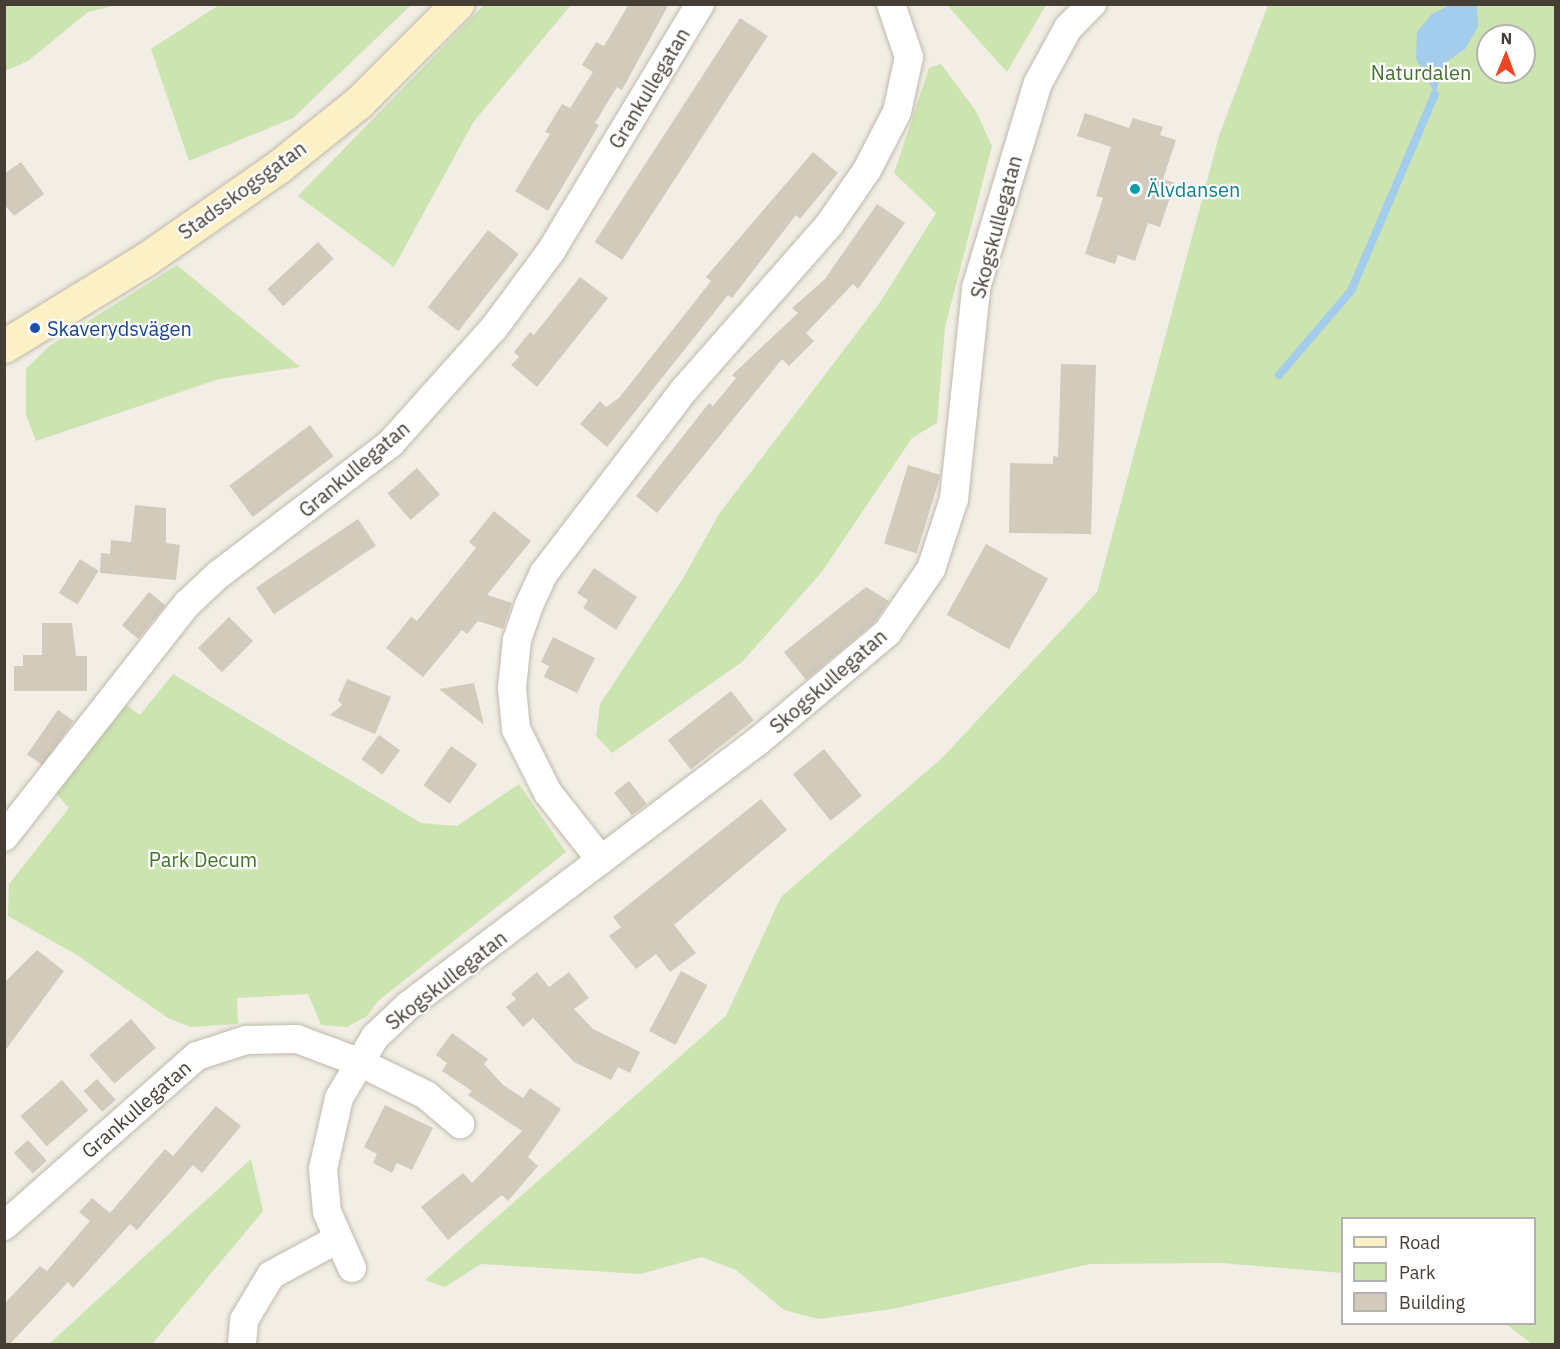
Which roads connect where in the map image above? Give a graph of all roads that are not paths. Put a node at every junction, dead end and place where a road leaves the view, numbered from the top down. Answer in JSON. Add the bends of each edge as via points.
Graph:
{"nodes":[{"id":1,"x":457,"y":4,"type":"edge"},
{"id":2,"x":700,"y":4,"type":"edge"},
{"id":3,"x":891,"y":4,"type":"edge"},
{"id":4,"x":1092,"y":4,"type":"edge"},
{"id":5,"x":4,"y":346,"type":"edge"},
{"id":6,"x":4,"y":837,"type":"edge"},
{"id":7,"x":601,"y":860,"type":"junction"},
{"id":8,"x":358,"y":1062,"type":"junction"},
{"id":9,"x":460,"y":1124,"type":"dead end"},
{"id":10,"x":4,"y":1226,"type":"edge"},
{"id":11,"x":336,"y":1240,"type":"junction"},
{"id":12,"x":352,"y":1268,"type":"dead end"},
{"id":13,"x":242,"y":1344,"type":"edge"}],
"edges":[{"from":1,"to":5,"type":"street","name":"Stadsskogsgatan","via":[[359,102],[278,167],[146,259]]},
{"from":2,"to":6,"type":"street","name":"Grankullegatan","via":[[551,251],[494,328],[392,443],[218,574],[187,604]]},
{"from":3,"to":7,"type":"street","via":[[909,57],[897,112],[867,170],[829,225],[651,432],[544,573],[517,640],[512,688],[516,729],[548,793]]},
{"from":4,"to":7,"type":"street","name":"Skogskullegatan","via":[[1068,28],[1038,83],[976,288],[954,499],[931,570],[887,633],[757,742]]},
{"from":7,"to":8,"type":"street","name":"Skogskullegatan","via":[[409,1005],[375,1037]]},
{"from":8,"to":9,"type":"street","via":[[426,1095]]},
{"from":8,"to":10,"type":"street","name":"Grankullegatan","via":[[297,1039],[274,1037],[246,1040],[197,1056]]},
{"from":8,"to":11,"type":"street","name":"Skogskullegatan","via":[[328,1130],[323,1169],[327,1212]]},
{"from":11,"to":12,"type":"street","name":"Skogskullegatan"},
{"from":11,"to":13,"type":"street","via":[[271,1275],[244,1320]]}]}
